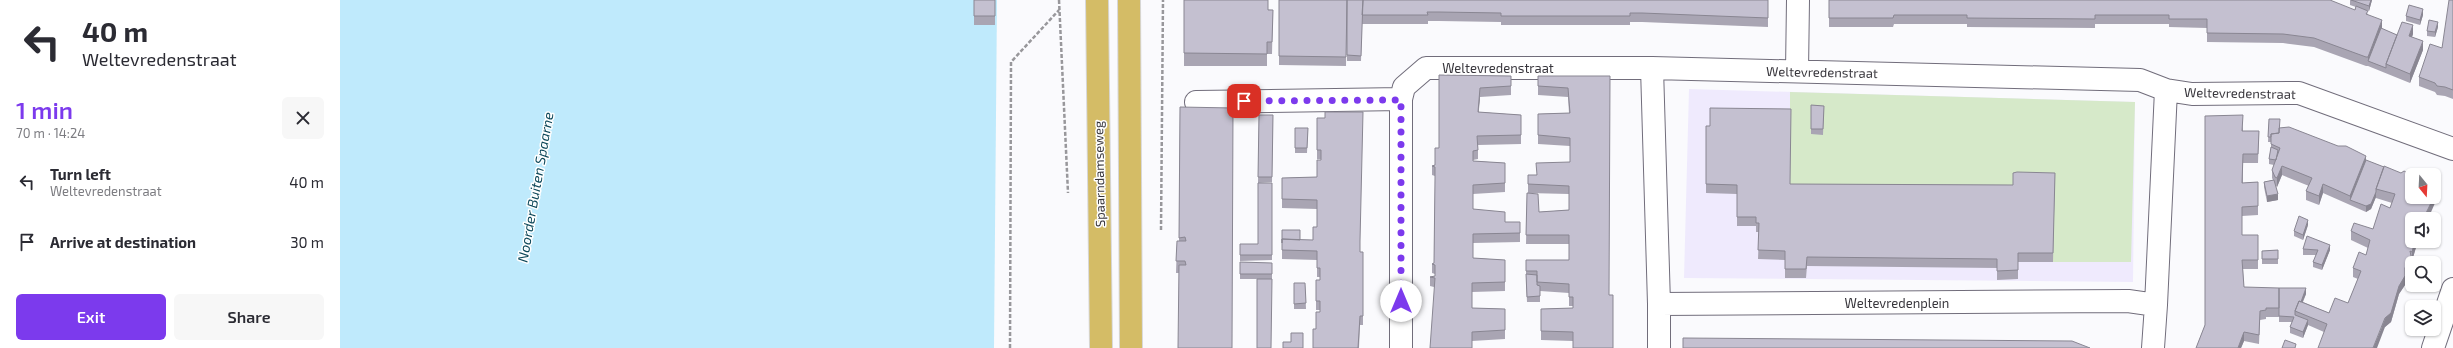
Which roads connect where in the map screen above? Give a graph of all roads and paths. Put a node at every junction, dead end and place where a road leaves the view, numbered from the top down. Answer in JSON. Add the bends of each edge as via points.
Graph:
{"nodes":[{"id":1,"x":1059,"y":0,"type":"edge"},
{"id":2,"x":1097,"y":0,"type":"edge"},
{"id":3,"x":1129,"y":0,"type":"edge"},
{"id":4,"x":1163,"y":0,"type":"edge"},
{"id":5,"x":1798,"y":0,"type":"edge"},
{"id":6,"x":1652,"y":68,"type":"junction"},
{"id":7,"x":1797,"y":71,"type":"junction"},
{"id":8,"x":2166,"y":90,"type":"junction"},
{"id":9,"x":1401,"y":100,"type":"junction"},
{"id":10,"x":1196,"y":102,"type":"dead end"},
{"id":11,"x":2453,"y":149,"type":"edge"},
{"id":12,"x":1161,"y":237,"type":"dead end"},
{"id":13,"x":2453,"y":289,"type":"edge"},
{"id":14,"x":1659,"y":304,"type":"junction"},
{"id":15,"x":2156,"y":305,"type":"junction"},
{"id":16,"x":1010,"y":348,"type":"edge"},
{"id":17,"x":1101,"y":348,"type":"edge"},
{"id":18,"x":1131,"y":348,"type":"edge"},
{"id":19,"x":1402,"y":348,"type":"edge"},
{"id":20,"x":1659,"y":348,"type":"edge"},
{"id":21,"x":2153,"y":348,"type":"edge"},
{"id":22,"x":2433,"y":348,"type":"edge"}],
"edges":[{"from":1,"to":16,"type":"path","via":[[1059,10],[1011,62]]},
{"from":2,"to":17,"type":"main road","name":"Spaarndamseweg"},
{"from":3,"to":18,"type":"main road"},
{"from":4,"to":12,"type":"path"},
{"from":5,"to":7,"type":"street"},
{"from":6,"to":7,"type":"street","name":"Weltevredenstraat"},
{"from":6,"to":9,"type":"street","name":"Weltevredenstraat","via":[[1426,68],[1404,87]]},
{"from":6,"to":14,"type":"street"},
{"from":7,"to":8,"type":"street","name":"Weltevredenstraat","via":[[2140,80]]},
{"from":8,"to":11,"type":"street","name":"Weltevredenstraat","via":[[2192,94],[2299,93]]},
{"from":8,"to":15,"type":"street"},
{"from":9,"to":10,"type":"street"},
{"from":9,"to":19,"type":"street"},
{"from":13,"to":22,"type":"street"},
{"from":14,"to":15,"type":"street","name":"Weltevredenplein","via":[[2128,301]]},
{"from":14,"to":20,"type":"street"},
{"from":15,"to":21,"type":"street"}]}
